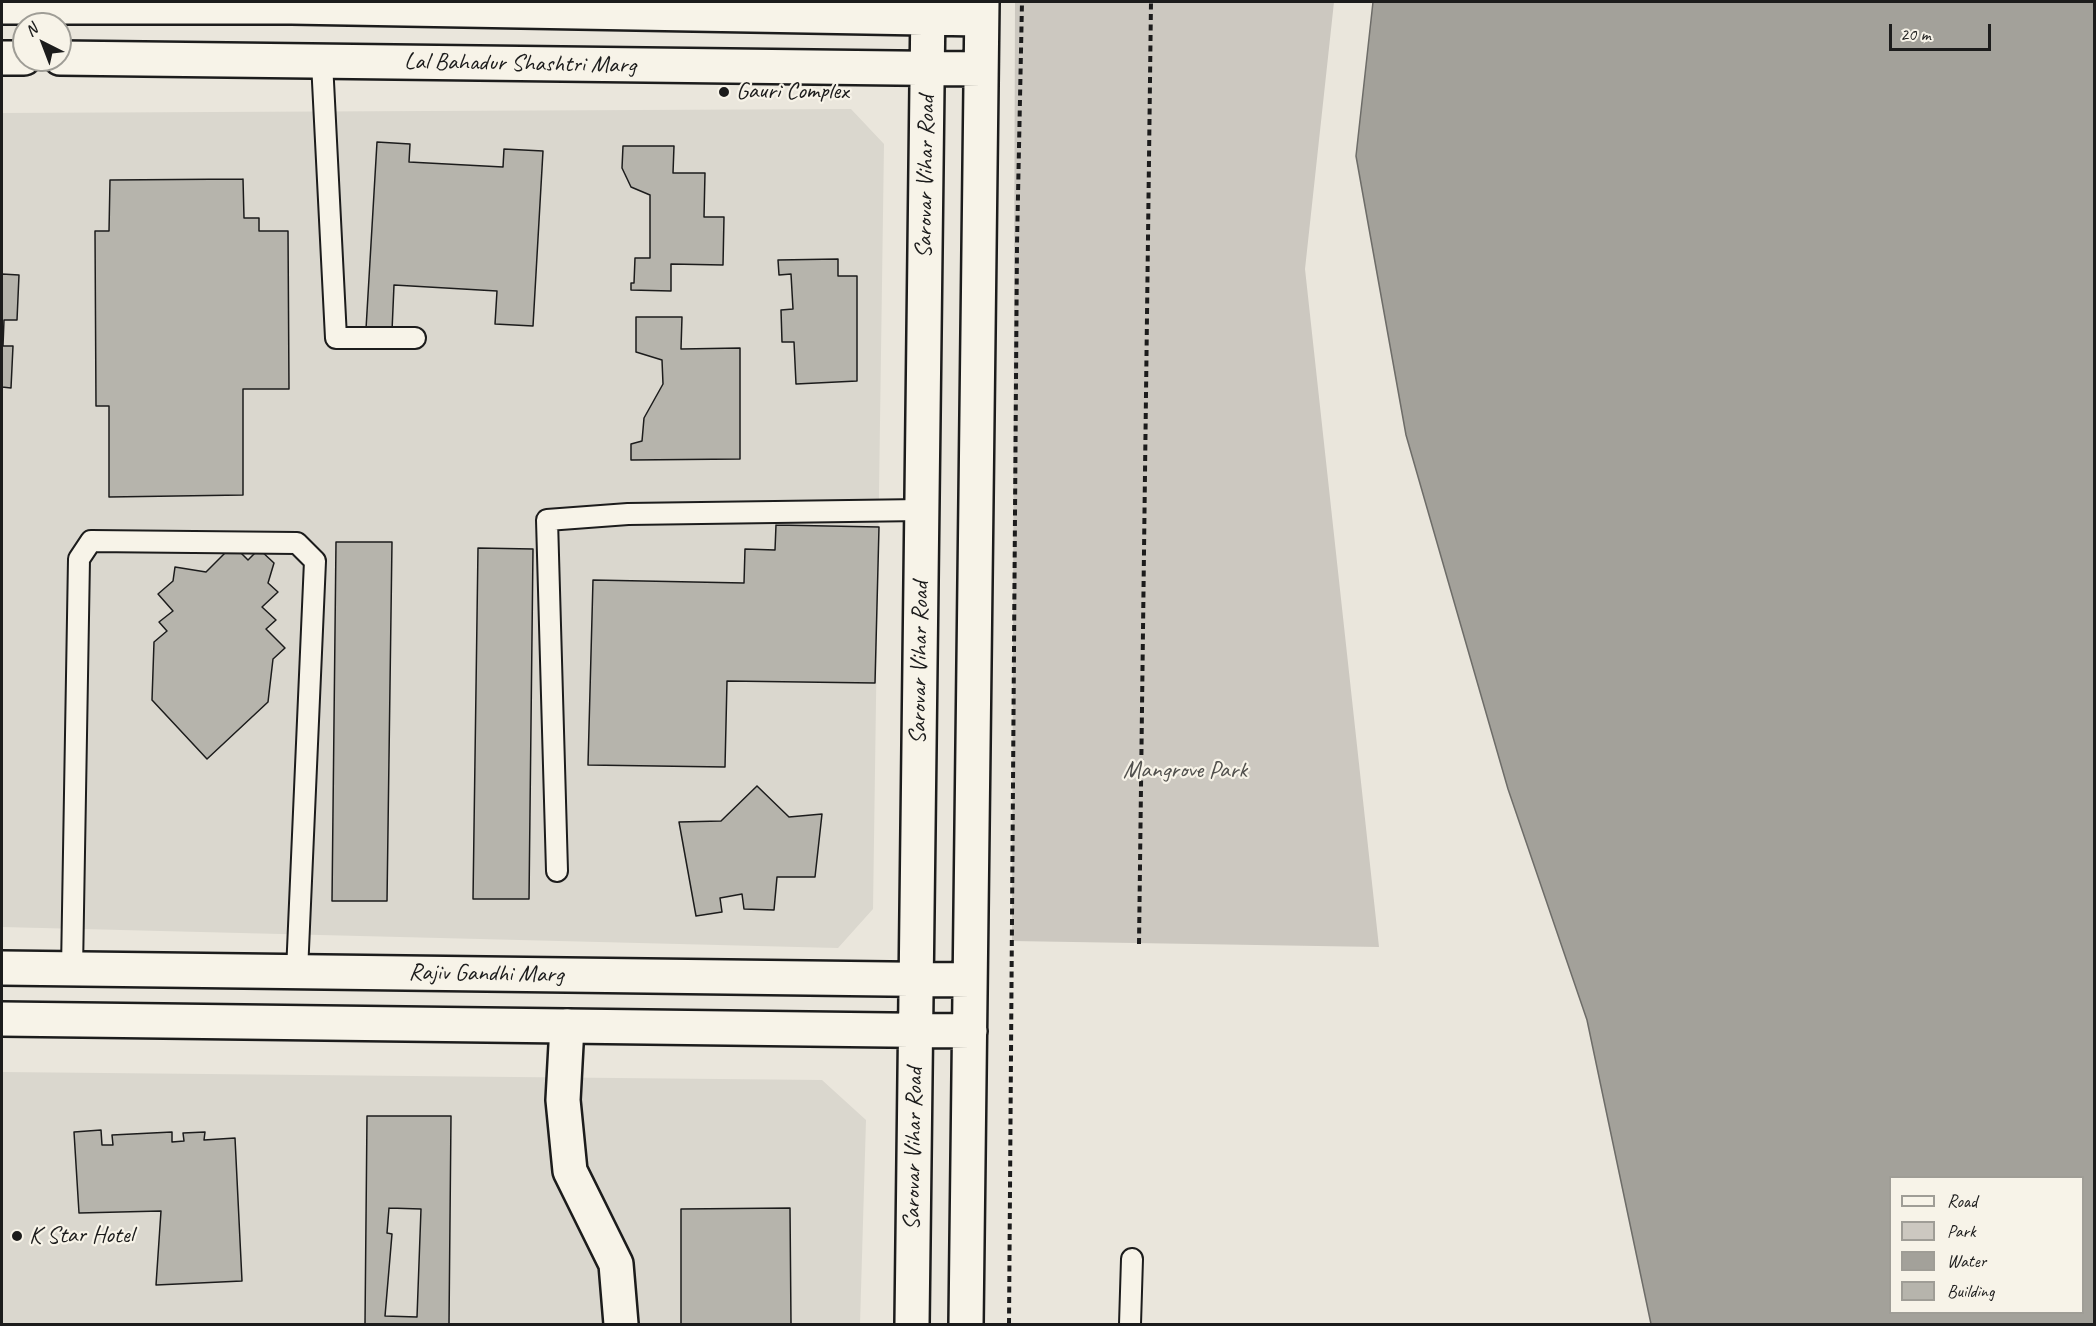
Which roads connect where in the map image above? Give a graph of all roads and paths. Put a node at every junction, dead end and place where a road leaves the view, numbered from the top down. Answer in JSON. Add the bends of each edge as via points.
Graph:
{"nodes":[{"id":1,"x":1022,"y":2,"type":"edge"},
{"id":2,"x":1151,"y":2,"type":"edge"},
{"id":3,"x":66,"y":4,"type":"edge"},
{"id":4,"x":291,"y":4,"type":"edge"},
{"id":5,"x":2,"y":7,"type":"edge"},
{"id":6,"x":928,"y":10,"type":"edge"},
{"id":7,"x":981,"y":10,"type":"edge"},
{"id":8,"x":72,"y":58,"type":"edge"},
{"id":9,"x":322,"y":62,"type":"junction"},
{"id":10,"x":927,"y":69,"type":"junction"},
{"id":11,"x":981,"y":69,"type":"junction"},
{"id":12,"x":415,"y":338,"type":"dead end"},
{"id":13,"x":922,"y":510,"type":"junction"},
{"id":14,"x":557,"y":871,"type":"dead end"},
{"id":15,"x":1139,"y":944,"type":"dead end"},
{"id":16,"x":2,"y":968,"type":"edge"},
{"id":17,"x":72,"y":969,"type":"junction"},
{"id":18,"x":297,"y":972,"type":"junction"},
{"id":19,"x":916,"y":980,"type":"junction"},
{"id":20,"x":970,"y":980,"type":"junction"},
{"id":21,"x":2,"y":1019,"type":"edge"},
{"id":22,"x":567,"y":1026,"type":"junction"},
{"id":23,"x":915,"y":1031,"type":"junction"},
{"id":24,"x":970,"y":1031,"type":"junction"},
{"id":25,"x":1132,"y":1259,"type":"dead end"},
{"id":26,"x":621,"y":1324,"type":"edge"},
{"id":27,"x":912,"y":1324,"type":"edge"},
{"id":28,"x":966,"y":1324,"type":"edge"},
{"id":29,"x":1009,"y":1324,"type":"edge"},
{"id":30,"x":1130,"y":1324,"type":"edge"}],
"edges":[{"from":1,"to":29,"type":"path"},
{"from":2,"to":15,"type":"path"},
{"from":3,"to":4,"type":"street"},
{"from":3,"to":5,"type":"street"},
{"from":4,"to":6,"type":"street"},
{"from":6,"to":7,"type":"street"},
{"from":6,"to":10,"type":"street","name":"Sarovar Vihar Road"},
{"from":7,"to":11,"type":"street"},
{"from":8,"to":9,"type":"street","name":"Lal Bahadur Shashtri Marg"},
{"from":9,"to":10,"type":"street","name":"Lal Bahadur Shashtri Marg"},
{"from":9,"to":12,"type":"lane","via":[[336,339]]},
{"from":10,"to":11,"type":"street","name":"Lal Bahadur Shashtri Marg"},
{"from":10,"to":13,"type":"street","name":"Sarovar Vihar Road"},
{"from":11,"to":20,"type":"street"},
{"from":13,"to":14,"type":"lane","via":[[628,514],[547,520]]},
{"from":13,"to":19,"type":"street","name":"Sarovar Vihar Road"},
{"from":16,"to":17,"type":"street","name":"Rajiv Gandhi Marg"},
{"from":17,"to":18,"type":"street","name":"Rajiv Gandhi Marg"},
{"from":17,"to":18,"type":"lane","via":[[79,559],[90,541],[297,543],[315,561]]},
{"from":18,"to":19,"type":"street","name":"Rajiv Gandhi Marg"},
{"from":19,"to":20,"type":"street","name":"Rajiv Gandhi Marg"},
{"from":19,"to":23,"type":"street","name":"Sarovar Vihar Road"},
{"from":20,"to":24,"type":"street"},
{"from":21,"to":22,"type":"street"},
{"from":22,"to":23,"type":"street"},
{"from":22,"to":26,"type":"street","via":[[563,1100],[570,1171],[616,1264]]},
{"from":23,"to":24,"type":"street"},
{"from":23,"to":27,"type":"street","name":"Sarovar Vihar Road"},
{"from":24,"to":28,"type":"street"},
{"from":25,"to":30,"type":"lane"}]}
